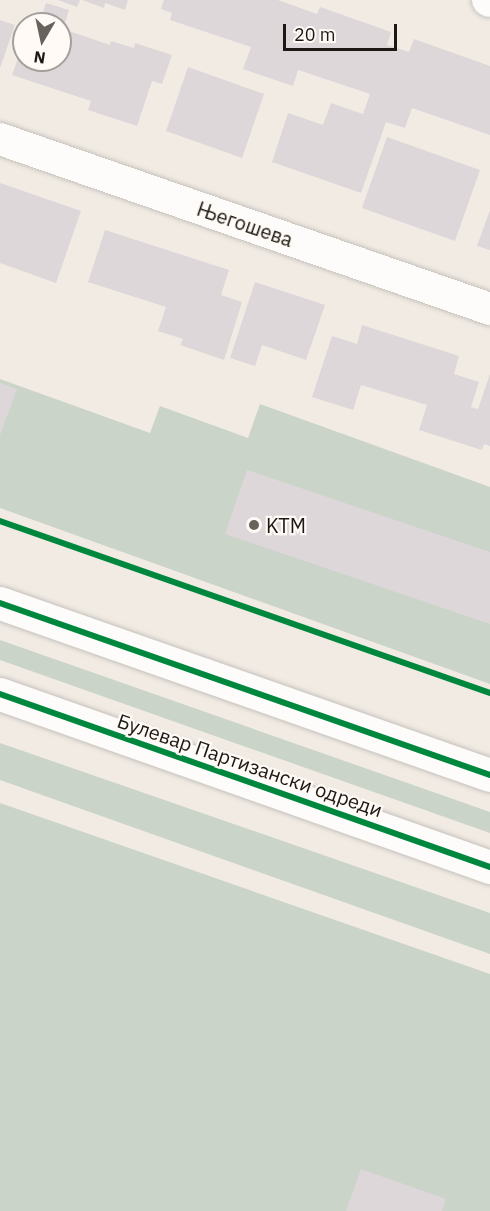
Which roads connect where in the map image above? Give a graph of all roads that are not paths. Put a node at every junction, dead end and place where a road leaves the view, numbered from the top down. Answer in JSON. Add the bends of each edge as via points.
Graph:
{"nodes":[{"id":1,"x":0,"y":139,"type":"edge"},
{"id":2,"x":490,"y":309,"type":"edge"},
{"id":3,"x":0,"y":603,"type":"edge"},
{"id":4,"x":0,"y":694,"type":"edge"},
{"id":5,"x":490,"y":775,"type":"edge"},
{"id":6,"x":490,"y":867,"type":"edge"}],
"edges":[{"from":1,"to":2,"type":"street","name":"Његошева"},
{"from":3,"to":5,"type":"street"},
{"from":4,"to":6,"type":"street","name":"Булевар Партизански одреди"}]}
